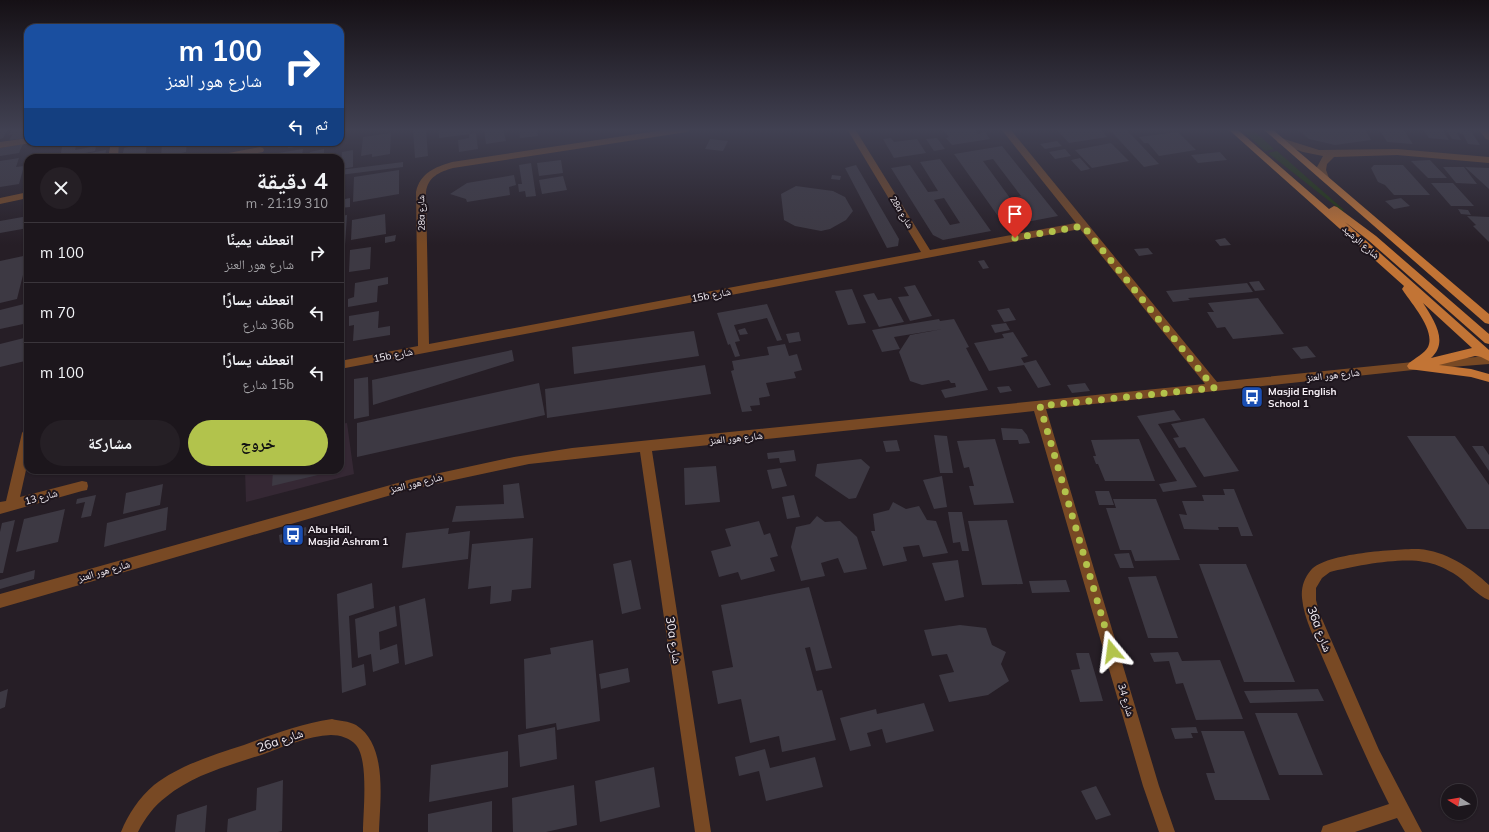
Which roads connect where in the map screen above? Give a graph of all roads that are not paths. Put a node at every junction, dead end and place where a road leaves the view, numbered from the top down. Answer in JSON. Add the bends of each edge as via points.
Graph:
{"nodes":[{"id":1,"x":444,"y":168,"type":"edge"},
{"id":2,"x":875,"y":168,"type":"edge"},
{"id":3,"x":1036,"y":168,"type":"edge"},
{"id":4,"x":1276,"y":168,"type":"edge"},
{"id":5,"x":1312,"y":168,"type":"edge"},
{"id":6,"x":1321,"y":168,"type":"edge"},
{"id":7,"x":1324,"y":178,"type":"junction"},
{"id":8,"x":1296,"y":186,"type":"junction"},
{"id":9,"x":24,"y":196,"type":"edge"},
{"id":10,"x":0,"y":200,"type":"edge"},
{"id":11,"x":1083,"y":226,"type":"junction"},
{"id":12,"x":928,"y":255,"type":"junction"},
{"id":13,"x":1396,"y":273,"type":"junction"},
{"id":14,"x":1489,"y":320,"type":"edge"},
{"id":15,"x":1489,"y":340,"type":"edge"},
{"id":16,"x":424,"y":349,"type":"junction"},
{"id":17,"x":1488,"y":356,"type":"edge"},
{"id":18,"x":344,"y":364,"type":"edge"},
{"id":19,"x":1413,"y":366,"type":"junction"},
{"id":20,"x":1489,"y":378,"type":"edge"},
{"id":21,"x":1214,"y":388,"type":"junction"},
{"id":22,"x":1040,"y":406,"type":"junction"},
{"id":23,"x":24,"y":446,"type":"edge"},
{"id":24,"x":645,"y":447,"type":"junction"},
{"id":25,"x":82,"y":486,"type":"dead end"},
{"id":26,"x":6,"y":506,"type":"edge"},
{"id":27,"x":1489,"y":594,"type":"edge"},
{"id":28,"x":0,"y":601,"type":"edge"},
{"id":29,"x":1400,"y":809,"type":"junction"},
{"id":30,"x":129,"y":832,"type":"edge"},
{"id":31,"x":371,"y":832,"type":"edge"},
{"id":32,"x":703,"y":832,"type":"edge"},
{"id":33,"x":1167,"y":832,"type":"edge"},
{"id":34,"x":1329,"y":832,"type":"edge"},
{"id":35,"x":1414,"y":832,"type":"edge"}],
"edges":[{"from":1,"to":16,"type":"street","name":"28a شارع","via":[[425,178],[421,192]]},
{"from":2,"to":12,"type":"street","name":"28a شارع"},
{"from":3,"to":11,"type":"street"},
{"from":4,"to":8,"type":"main road","name":"شارع الرشيد"},
{"from":5,"to":7,"type":"main road"},
{"from":6,"to":7,"type":"street"},
{"from":7,"to":14,"type":"main road"},
{"from":8,"to":13,"type":"main road","name":"شارع الرشيد"},
{"from":8,"to":15,"type":"main road","via":[[1355,224]]},
{"from":9,"to":10,"type":"street"},
{"from":11,"to":12,"type":"street","name":"15b شارع"},
{"from":11,"to":21,"type":"street"},
{"from":12,"to":16,"type":"street","name":"15b شارع"},
{"from":13,"to":17,"type":"main road","name":"شارع الرشيد"},
{"from":13,"to":19,"type":"main road","via":[[1435,336],[1432,349]]},
{"from":16,"to":18,"type":"street","name":"15b شارع"},
{"from":17,"to":19,"type":"street","name":"شارع هور العنز"},
{"from":19,"to":20,"type":"main road","via":[[1471,373]]},
{"from":19,"to":21,"type":"street","name":"شارع هور العنز"},
{"from":21,"to":22,"type":"street","name":"شارع هور العنز"},
{"from":22,"to":24,"type":"street","name":"شارع هور العنز"},
{"from":22,"to":33,"type":"street","name":"شارع 34","via":[[1151,786]]},
{"from":23,"to":26,"type":"street"},
{"from":24,"to":28,"type":"street","name":"شارع هور العنز","via":[[530,459],[412,484]]},
{"from":24,"to":32,"type":"street","name":"30a شارع"},
{"from":25,"to":26,"type":"street","name":"شارع 13"},
{"from":27,"to":29,"type":"street","name":"36a شارع","via":[[1475,580],[1457,568],[1438,559],[1419,555],[1336,563],[1322,568],[1313,578],[1308,591],[1316,623],[1365,738]]},
{"from":29,"to":34,"type":"street"},
{"from":29,"to":35,"type":"street","name":"36a شارع"},
{"from":30,"to":31,"type":"street","name":"26a شارع","via":[[145,807],[161,790],[180,777],[323,726],[339,727],[353,732],[364,741],[370,754]]}]}
